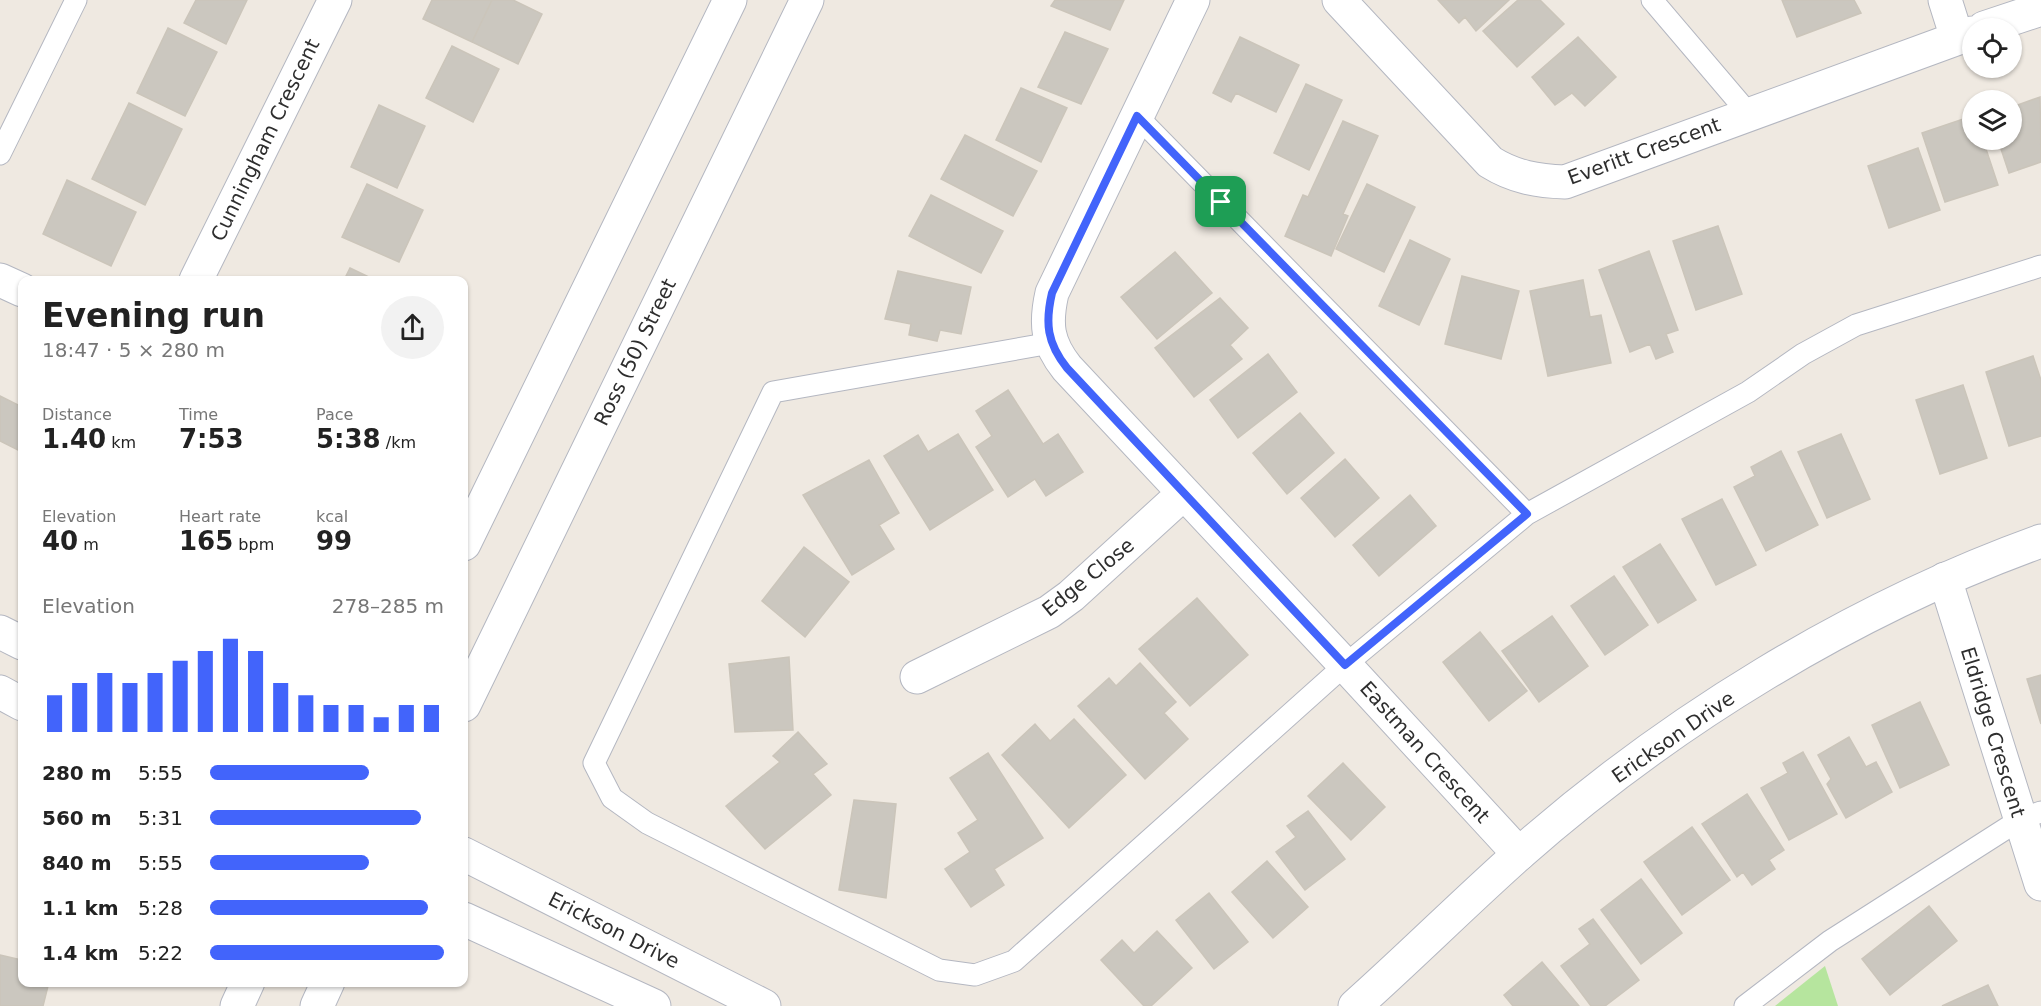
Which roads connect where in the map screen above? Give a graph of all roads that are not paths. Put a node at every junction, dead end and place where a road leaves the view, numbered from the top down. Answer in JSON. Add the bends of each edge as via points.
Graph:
{"nodes":[{"id":1,"x":76,"y":0,"type":"edge"},
{"id":2,"x":334,"y":0,"type":"edge"},
{"id":3,"x":730,"y":0,"type":"edge"},
{"id":4,"x":807,"y":0,"type":"edge"},
{"id":5,"x":1193,"y":0,"type":"edge"},
{"id":6,"x":1339,"y":0,"type":"edge"},
{"id":7,"x":1652,"y":0,"type":"edge"},
{"id":8,"x":1945,"y":0,"type":"edge"},
{"id":9,"x":2041,"y":9,"type":"edge"},
{"id":10,"x":2015,"y":18,"type":"edge"},
{"id":11,"x":1962,"y":22,"type":"edge"},
{"id":12,"x":1962,"y":36,"type":"edge"},
{"id":13,"x":1749,"y":114,"type":"junction"},
{"id":14,"x":1137,"y":116,"type":"junction"},
{"id":15,"x":0,"y":154,"type":"edge"},
{"id":16,"x":2041,"y":266,"type":"edge"},
{"id":17,"x":198,"y":276,"type":"edge"},
{"id":18,"x":0,"y":280,"type":"edge"},
{"id":19,"x":18,"y":288,"type":"edge"},
{"id":20,"x":1051,"y":343,"type":"junction"},
{"id":21,"x":1184,"y":494,"type":"junction"},
{"id":22,"x":1527,"y":514,"type":"junction"},
{"id":23,"x":468,"y":536,"type":"edge"},
{"id":24,"x":2041,"y":541,"type":"edge"},
{"id":25,"x":1945,"y":579,"type":"junction"},
{"id":26,"x":0,"y":632,"type":"edge"},
{"id":27,"x":18,"y":641,"type":"edge"},
{"id":28,"x":1345,"y":665,"type":"junction"},
{"id":29,"x":917,"y":677,"type":"dead end"},
{"id":30,"x":0,"y":692,"type":"edge"},
{"id":31,"x":468,"y":697,"type":"edge"},
{"id":32,"x":18,"y":702,"type":"edge"},
{"id":33,"x":2031,"y":815,"type":"edge"},
{"id":34,"x":1519,"y":854,"type":"junction"},
{"id":35,"x":468,"y":856,"type":"edge"},
{"id":36,"x":2041,"y":885,"type":"edge"},
{"id":37,"x":468,"y":921,"type":"edge"},
{"id":38,"x":246,"y":987,"type":"edge"},
{"id":39,"x":326,"y":987,"type":"edge"},
{"id":40,"x":237,"y":1006,"type":"edge"},
{"id":41,"x":317,"y":1006,"type":"edge"},
{"id":42,"x":654,"y":1006,"type":"edge"},
{"id":43,"x":764,"y":1006,"type":"edge"},
{"id":44,"x":1354,"y":1006,"type":"edge"},
{"id":45,"x":1745,"y":1006,"type":"edge"}],
"edges":[{"from":1,"to":15,"type":"lane"},
{"from":2,"to":17,"type":"street","name":"Cunningham Crescent"},
{"from":3,"to":23,"type":"street"},
{"from":4,"to":31,"type":"street","name":"Ross (50) Street"},
{"from":5,"to":14,"type":"street","name":"Eastman Crescent"},
{"from":6,"to":13,"type":"street","name":"Everitt Crescent","via":[[1490,162],[1525,178],[1565,182]]},
{"from":7,"to":13,"type":"lane"},
{"from":8,"to":11,"type":"street"},
{"from":9,"to":10,"type":"street","name":"Everitt Crescent"},
{"from":12,"to":13,"type":"street","name":"Everitt Crescent"},
{"from":14,"to":20,"type":"street","name":"Eastman Crescent","via":[[1052,293],[1048,309]]},
{"from":14,"to":22,"type":"lane"},
{"from":16,"to":22,"type":"lane","via":[[1856,325],[1803,354],[1748,392]]},
{"from":18,"to":19,"type":"street"},
{"from":20,"to":21,"type":"street","name":"Eastman Crescent","via":[[1067,368]]},
{"from":20,"to":28,"type":"lane","via":[[773,392],[594,763],[612,798],[646,823],[939,970],[975,975],[1014,961]]},
{"from":21,"to":28,"type":"street","name":"Eastman Crescent"},
{"from":21,"to":29,"type":"street","name":"Edge Close","via":[[1049,612]]},
{"from":22,"to":28,"type":"lane"},
{"from":24,"to":25,"type":"street","name":"Erickson Drive"},
{"from":25,"to":33,"type":"street","name":"Eldridge Crescent"},
{"from":25,"to":34,"type":"street","name":"Erickson Drive","via":[[1854,624],[1744,687],[1627,767]]},
{"from":26,"to":27,"type":"street"},
{"from":28,"to":34,"type":"street","name":"Eastman Crescent"},
{"from":30,"to":32,"type":"street"},
{"from":33,"to":36,"type":"street","name":"Eldridge Crescent"},
{"from":33,"to":45,"type":"lane","via":[[1830,941]]},
{"from":34,"to":44,"type":"street","name":"Erickson Drive"},
{"from":35,"to":43,"type":"street","name":"Erickson Drive"},
{"from":37,"to":42,"type":"street"},
{"from":38,"to":40,"type":"street"},
{"from":39,"to":41,"type":"street"}]}
